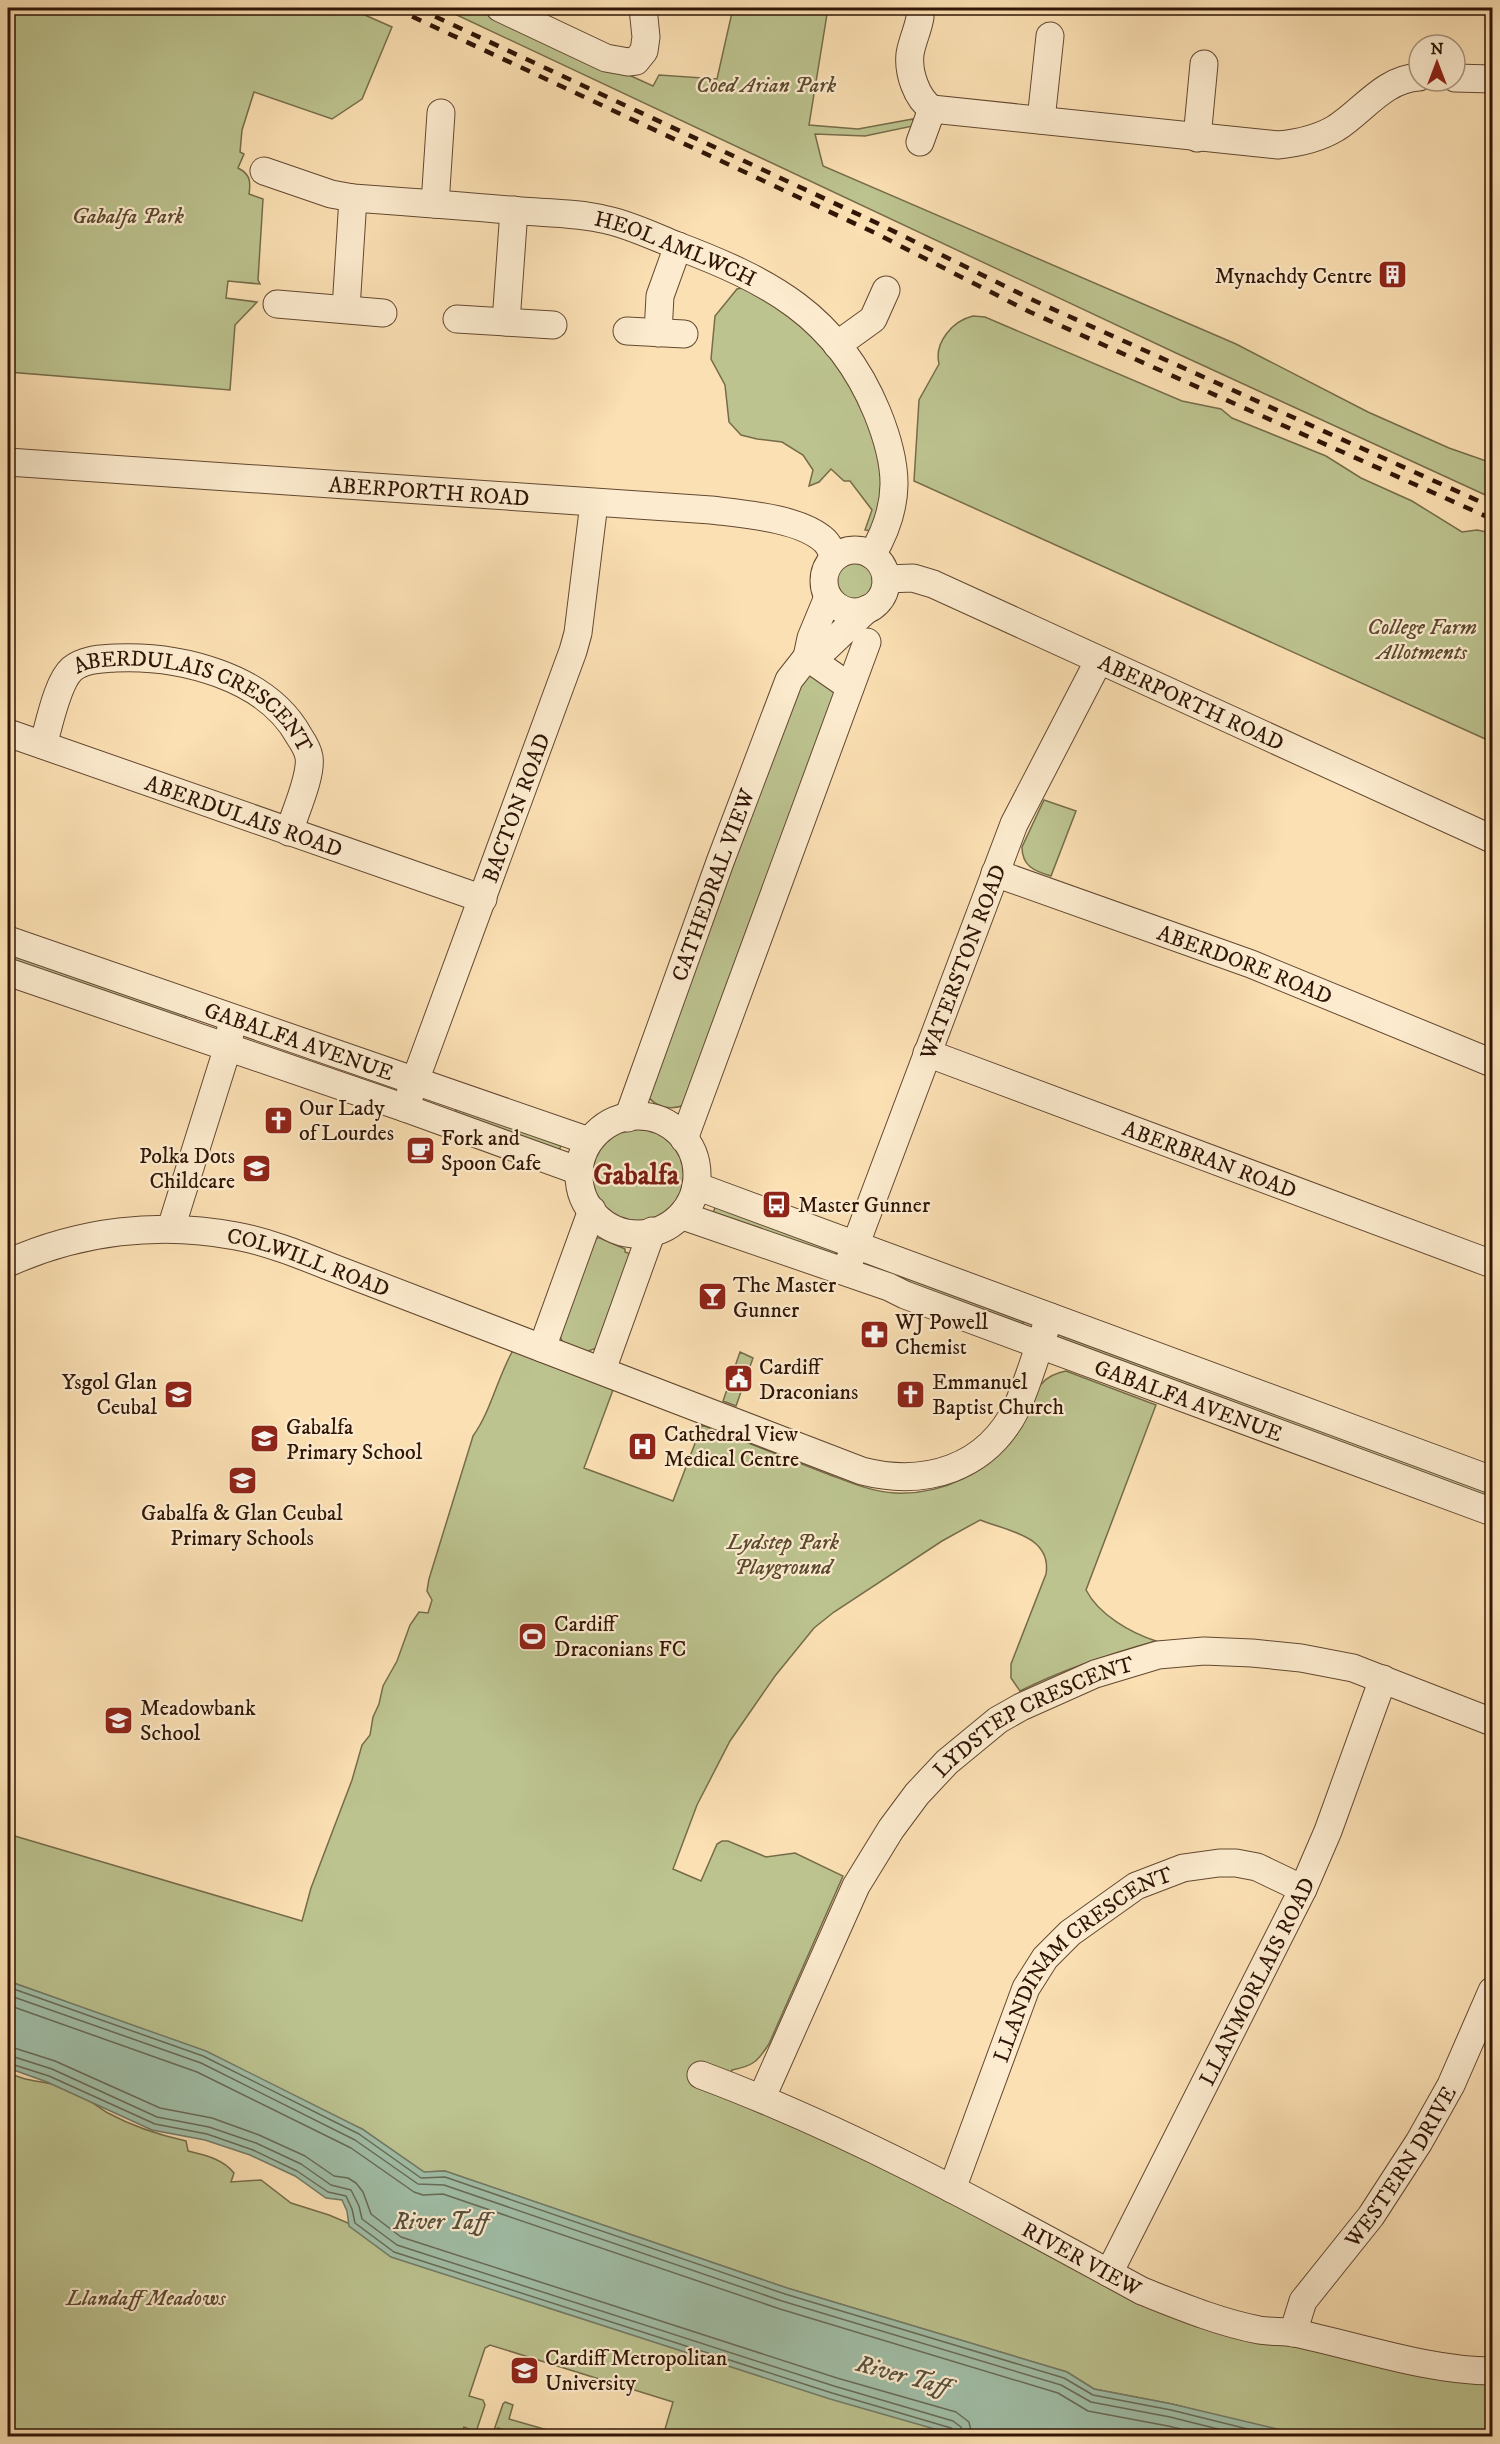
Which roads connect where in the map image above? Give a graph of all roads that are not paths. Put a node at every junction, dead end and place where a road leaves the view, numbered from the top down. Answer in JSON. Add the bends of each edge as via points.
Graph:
{"nodes":[{"id":1,"x":500,"y":8,"type":"edge"},
{"id":2,"x":643,"y":8,"type":"edge"},
{"id":3,"x":920,"y":17,"type":"dead end"},
{"id":4,"x":1050,"y":36,"type":"dead end"},
{"id":5,"x":1204,"y":64,"type":"dead end"},
{"id":6,"x":1467,"y":78,"type":"edge"},
{"id":7,"x":1407,"y":79,"type":"edge"},
{"id":8,"x":1492,"y":79,"type":"edge"},
{"id":9,"x":932,"y":109,"type":"junction"},
{"id":10,"x":441,"y":113,"type":"dead end"},
{"id":11,"x":1041,"y":120,"type":"junction"},
{"id":12,"x":1197,"y":138,"type":"junction"},
{"id":13,"x":920,"y":142,"type":"dead end"},
{"id":14,"x":264,"y":171,"type":"dead end"},
{"id":15,"x":353,"y":198,"type":"junction"},
{"id":16,"x":435,"y":204,"type":"junction"},
{"id":17,"x":514,"y":210,"type":"junction"},
{"id":18,"x":678,"y":246,"type":"junction"},
{"id":19,"x":886,"y":290,"type":"dead end"},
{"id":20,"x":277,"y":304,"type":"dead end"},
{"id":21,"x":346,"y":309,"type":"junction"},
{"id":22,"x":383,"y":313,"type":"dead end"},
{"id":23,"x":457,"y":319,"type":"dead end"},
{"id":24,"x":506,"y":322,"type":"junction"},
{"id":25,"x":553,"y":326,"type":"dead end"},
{"id":26,"x":627,"y":331,"type":"dead end"},
{"id":27,"x":837,"y":345,"type":"junction"},
{"id":28,"x":8,"y":462,"type":"edge"},
{"id":29,"x":594,"y":502,"type":"junction"},
{"id":30,"x":872,"y":555,"type":"junction"},
{"id":31,"x":834,"y":557,"type":"junction"},
{"id":32,"x":886,"y":579,"type":"junction"},
{"id":33,"x":828,"y":597,"type":"junction"},
{"id":34,"x":867,"y":609,"type":"junction"},
{"id":35,"x":867,"y":642,"type":"dead end"},
{"id":36,"x":807,"y":657,"type":"junction"},
{"id":37,"x":1099,"y":660,"type":"junction"},
{"id":38,"x":850,"y":687,"type":"junction"},
{"id":39,"x":8,"y":733,"type":"edge"},
{"id":40,"x":43,"y":745,"type":"junction"},
{"id":41,"x":289,"y":832,"type":"junction"},
{"id":42,"x":1492,"y":839,"type":"edge"},
{"id":43,"x":995,"y":873,"type":"junction"},
{"id":44,"x":483,"y":899,"type":"junction"},
{"id":45,"x":8,"y":940,"type":"edge"},
{"id":46,"x":8,"y":972,"type":"edge"},
{"id":47,"x":233,"y":1019,"type":"junction"},
{"id":48,"x":227,"y":1046,"type":"junction"},
{"id":49,"x":927,"y":1053,"type":"junction"},
{"id":50,"x":1492,"y":1063,"type":"edge"},
{"id":51,"x":415,"y":1082,"type":"junction"},
{"id":52,"x":405,"y":1108,"type":"junction"},
{"id":53,"x":628,"y":1118,"type":"junction"},
{"id":54,"x":684,"y":1139,"type":"junction"},
{"id":55,"x":589,"y":1141,"type":"junction"},
{"id":56,"x":579,"y":1171,"type":"junction"},
{"id":57,"x":696,"y":1186,"type":"junction"},
{"id":58,"x":592,"y":1210,"type":"junction"},
{"id":59,"x":683,"y":1216,"type":"junction"},
{"id":60,"x":171,"y":1228,"type":"junction"},
{"id":61,"x":652,"y":1231,"type":"junction"},
{"id":62,"x":855,"y":1246,"type":"junction"},
{"id":63,"x":8,"y":1263,"type":"edge"},
{"id":64,"x":1492,"y":1264,"type":"edge"},
{"id":65,"x":845,"y":1272,"type":"junction"},
{"id":66,"x":1050,"y":1317,"type":"junction"},
{"id":67,"x":1040,"y":1344,"type":"junction"},
{"id":68,"x":542,"y":1348,"type":"junction"},
{"id":69,"x":602,"y":1370,"type":"junction"},
{"id":70,"x":1492,"y":1479,"type":"edge"},
{"id":71,"x":1492,"y":1512,"type":"edge"},
{"id":72,"x":1383,"y":1679,"type":"junction"},
{"id":73,"x":1492,"y":1722,"type":"edge"},
{"id":74,"x":1303,"y":1889,"type":"junction"},
{"id":75,"x":1492,"y":1990,"type":"edge"},
{"id":76,"x":701,"y":2075,"type":"dead end"},
{"id":77,"x":762,"y":2097,"type":"junction"},
{"id":78,"x":952,"y":2189,"type":"junction"},
{"id":79,"x":1109,"y":2273,"type":"junction"},
{"id":80,"x":1293,"y":2332,"type":"junction"},
{"id":81,"x":1489,"y":2371,"type":"edge"}],
"edges":[{"from":1,"to":2,"type":"street","via":[[606,58],[628,62],[636,61],[644,51]]},
{"from":3,"to":9,"type":"street","via":[[910,62],[920,96]]},
{"from":4,"to":11,"type":"street"},
{"from":5,"to":12,"type":"street"},
{"from":6,"to":8,"type":"street"},
{"from":7,"to":12,"type":"street","via":[[1388,86],[1336,128],[1298,143]]},
{"from":9,"to":11,"type":"street"},
{"from":9,"to":13,"type":"street"},
{"from":10,"to":16,"type":"street"},
{"from":11,"to":12,"type":"street"},
{"from":14,"to":15,"type":"street","name":"HEOL AMLWCH"},
{"from":15,"to":16,"type":"street","name":"HEOL AMLWCH"},
{"from":15,"to":21,"type":"street"},
{"from":16,"to":17,"type":"street","name":"HEOL AMLWCH"},
{"from":17,"to":18,"type":"street","name":"HEOL AMLWCH","via":[[608,220]]},
{"from":17,"to":24,"type":"street"},
{"from":18,"to":26,"type":"street","via":[[660,296],[671,333]]},
{"from":18,"to":27,"type":"street","name":"HEOL AMLWCH","via":[[771,287],[801,308]]},
{"from":19,"to":27,"type":"street","via":[[873,319]]},
{"from":20,"to":21,"type":"street"},
{"from":21,"to":22,"type":"street"},
{"from":23,"to":24,"type":"street"},
{"from":24,"to":25,"type":"street"},
{"from":27,"to":30,"type":"street","name":"HEOL AMLWCH","via":[[849,358],[871,398],[894,472],[891,515]]},
{"from":28,"to":29,"type":"street","name":"ABERPORTH ROAD"},
{"from":29,"to":31,"type":"street","name":"ABERPORTH ROAD","via":[[711,510],[774,520],[810,530],[826,542]]},
{"from":29,"to":44,"type":"street","name":"BACTON ROAD","via":[[573,651]]},
{"from":30,"to":31,"type":"street","via":[[853,550]]},
{"from":30,"to":32,"type":"street","via":[[879,561]]},
{"from":31,"to":33,"type":"street","via":[[825,572]]},
{"from":32,"to":34,"type":"street","via":[[881,597]]},
{"from":32,"to":37,"type":"street","name":"ABERPORTH ROAD","via":[[912,578],[933,584]]},
{"from":33,"to":34,"type":"street","via":[[841,609]]},
{"from":33,"to":36,"type":"street","name":"CATHEDRAL VIEW"},
{"from":34,"to":36,"type":"street","name":"CATHEDRAL VIEW","via":[[826,648]]},
{"from":35,"to":38,"type":"street"},
{"from":36,"to":38,"type":"street"},
{"from":36,"to":53,"type":"street","name":"CATHEDRAL VIEW","via":[[784,691]]},
{"from":37,"to":42,"type":"street","name":"ABERPORTH ROAD"},
{"from":37,"to":43,"type":"street","name":"WATERSTON ROAD","via":[[1014,824]]},
{"from":38,"to":54,"type":"street"},
{"from":39,"to":40,"type":"street","name":"ABERDULAIS ROAD"},
{"from":40,"to":41,"type":"street","name":"ABERDULAIS ROAD"},
{"from":40,"to":41,"type":"street","name":"ABERDULAIS CRESCENT","via":[[63,681],[78,664],[134,657],[202,667],[226,676],[277,707],[302,741],[309,757],[308,772]]},
{"from":41,"to":44,"type":"street","name":"ABERDULAIS ROAD"},
{"from":43,"to":49,"type":"street","name":"WATERSTON ROAD"},
{"from":43,"to":50,"type":"street","name":"ABERDORE ROAD","via":[[1251,964]]},
{"from":44,"to":51,"type":"street","name":"BACTON ROAD"},
{"from":45,"to":47,"type":"street","name":"GABALFA AVENUE"},
{"from":46,"to":48,"type":"street","name":"GABALFA AVENUE"},
{"from":47,"to":48,"type":"street"},
{"from":47,"to":51,"type":"street","name":"GABALFA AVENUE"},
{"from":48,"to":52,"type":"street","name":"GABALFA AVENUE"},
{"from":48,"to":60,"type":"street"},
{"from":49,"to":62,"type":"street","name":"WATERSTON ROAD"},
{"from":49,"to":64,"type":"street","name":"ABERBRAN ROAD"},
{"from":51,"to":52,"type":"street","name":"BACTON ROAD"},
{"from":51,"to":55,"type":"street","name":"GABALFA AVENUE"},
{"from":52,"to":56,"type":"street","name":"GABALFA AVENUE"},
{"from":53,"to":54,"type":"street","via":[[645,1117],[661,1122]]},
{"from":53,"to":55,"type":"street","via":[[599,1130]]},
{"from":54,"to":57,"type":"street","via":[[695,1161]]},
{"from":55,"to":56,"type":"street"},
{"from":56,"to":58,"type":"street","via":[[582,1191]]},
{"from":57,"to":59,"type":"street"},
{"from":57,"to":62,"type":"street","name":"GABALFA AVENUE"},
{"from":58,"to":61,"type":"street","via":[[610,1226],[624,1231]]},
{"from":58,"to":68,"type":"street"},
{"from":59,"to":61,"type":"street"},
{"from":59,"to":65,"type":"street","name":"GABALFA AVENUE"},
{"from":60,"to":63,"type":"street","name":"COLWILL ROAD","via":[[78,1239]]},
{"from":60,"to":68,"type":"street","name":"COLWILL ROAD","via":[[237,1236],[288,1250]]},
{"from":61,"to":69,"type":"street"},
{"from":62,"to":65,"type":"street","name":"WATERSTON ROAD"},
{"from":62,"to":66,"type":"street","name":"GABALFA AVENUE"},
{"from":65,"to":67,"type":"street","name":"GABALFA AVENUE"},
{"from":66,"to":67,"type":"street","name":"COLWILL ROAD"},
{"from":66,"to":70,"type":"street","name":"GABALFA AVENUE"},
{"from":67,"to":69,"type":"street","name":"COLWILL ROAD","via":[[1017,1406],[994,1440],[966,1462],[912,1478],[862,1471]]},
{"from":67,"to":71,"type":"street","name":"GABALFA AVENUE"},
{"from":68,"to":69,"type":"street","name":"COLWILL ROAD"},
{"from":72,"to":73,"type":"street","name":"LYDSTEP CRESCENT"},
{"from":72,"to":74,"type":"street","name":"LLANMORLAIS ROAD"},
{"from":72,"to":77,"type":"street","name":"LYDSTEP CRESCENT","via":[[1353,1668],[1301,1658],[1204,1651],[1169,1654],[1095,1674],[998,1720],[961,1748],[924,1786],[878,1849],[856,1886]]},
{"from":74,"to":78,"type":"street","name":"LLANDINAM CRESCENT","via":[[1257,1867],[1236,1863],[1183,1868],[1136,1886],[1070,1933],[1045,1958],[1026,1989]]},
{"from":74,"to":79,"type":"street","name":"LLANMORLAIS ROAD"},
{"from":75,"to":80,"type":"street","name":"WESTERN DRIVE","via":[[1456,2076],[1419,2142],[1371,2216],[1303,2301]]},
{"from":76,"to":77,"type":"street","name":"RIVER VIEW"},
{"from":77,"to":78,"type":"street","name":"RIVER VIEW"},
{"from":78,"to":79,"type":"street","name":"RIVER VIEW"},
{"from":79,"to":80,"type":"street","name":"RIVER VIEW","via":[[1142,2291],[1211,2317],[1262,2331]]},
{"from":80,"to":81,"type":"street","name":"RIVER VIEW","via":[[1399,2357]]}]}
